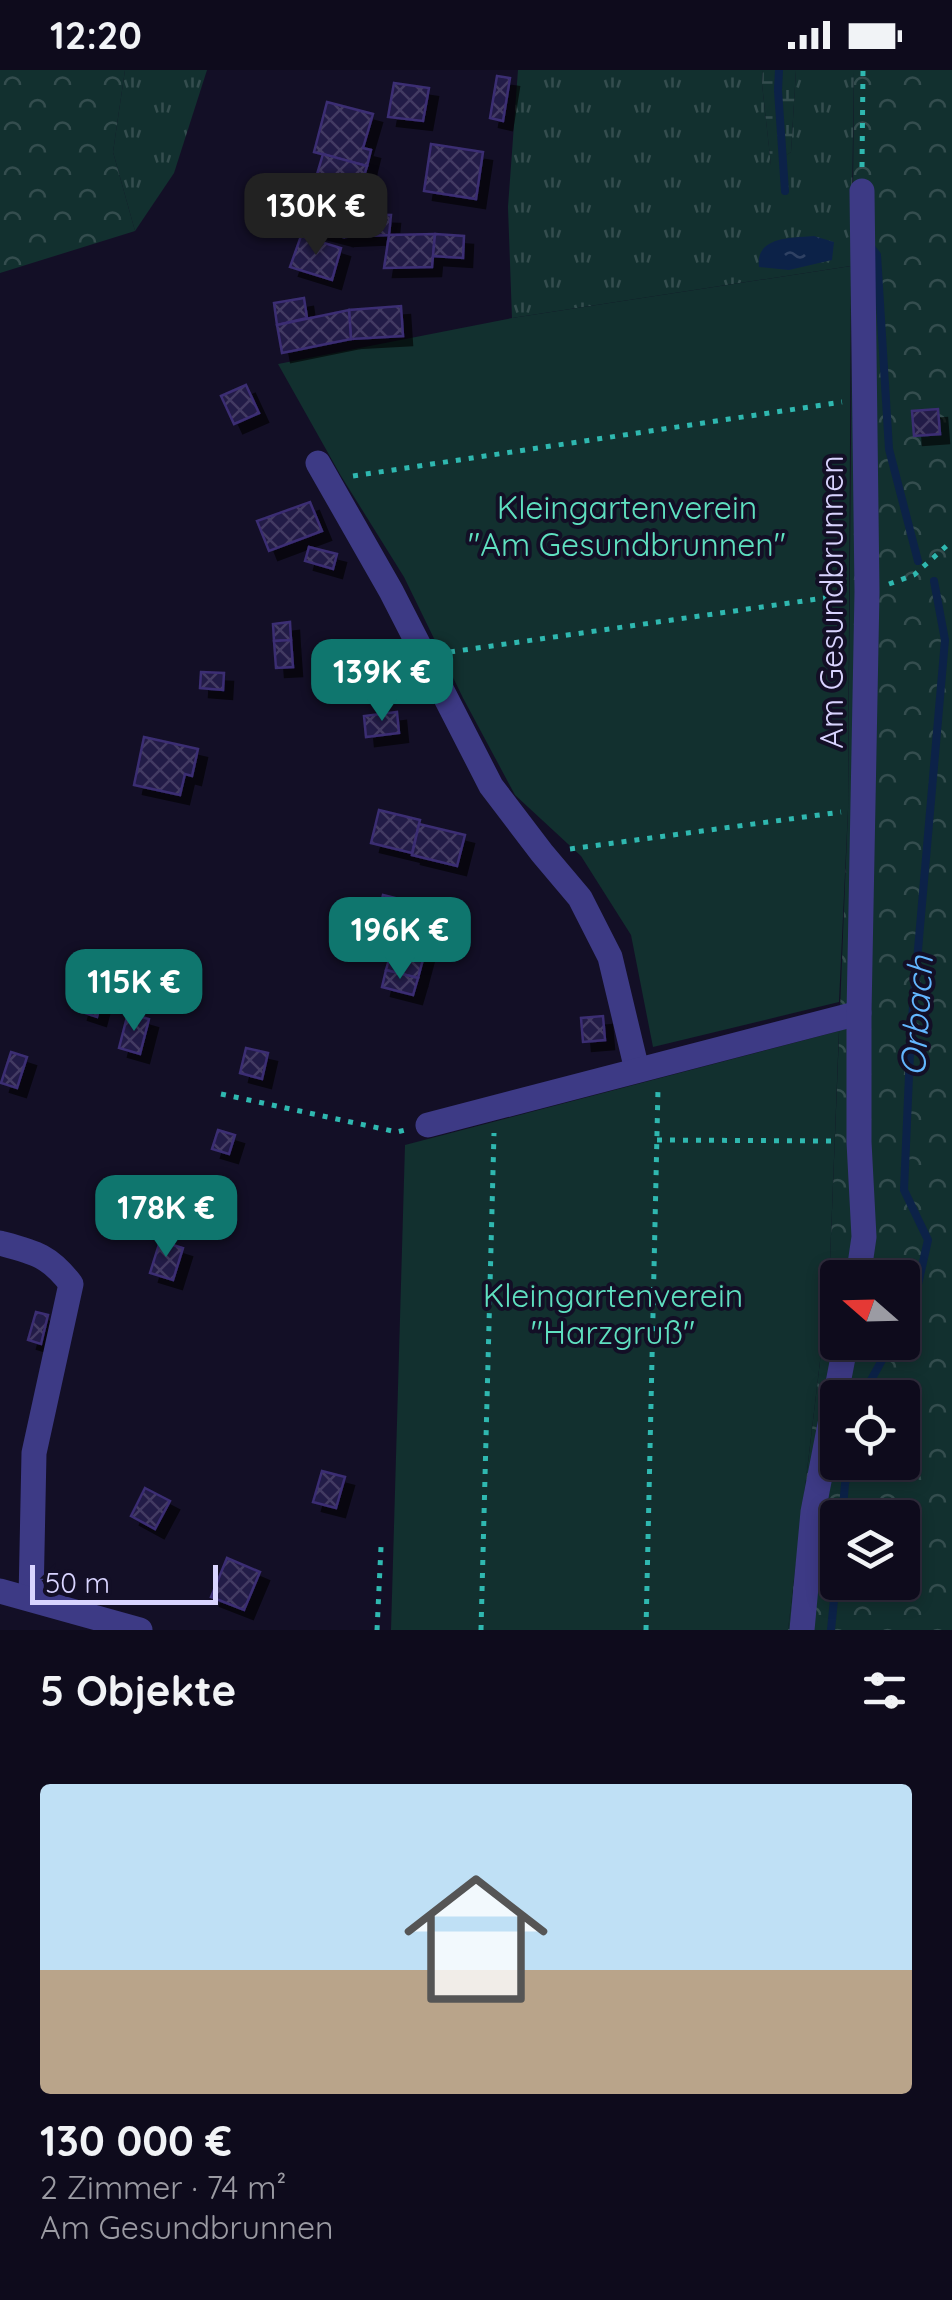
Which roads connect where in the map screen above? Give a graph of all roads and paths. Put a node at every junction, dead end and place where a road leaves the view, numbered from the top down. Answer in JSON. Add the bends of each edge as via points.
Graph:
{"nodes":[{"id":1,"x":864,"y":70,"type":"edge"},
{"id":2,"x":862,"y":192,"type":"joint"},
{"id":3,"x":865,"y":399,"type":"junction"},
{"id":4,"x":323,"y":471,"type":"joint"},
{"id":5,"x":952,"y":541,"type":"edge"},
{"id":6,"x":867,"y":592,"type":"junction"},
{"id":7,"x":425,"y":655,"type":"junction"},
{"id":8,"x":864,"y":808,"type":"junction"},
{"id":9,"x":542,"y":853,"type":"junction"},
{"id":10,"x":859,"y":1014,"type":"junction"},
{"id":11,"x":648,"y":1067,"type":"junction"},
{"id":12,"x":221,"y":1094,"type":"dead end"},
{"id":13,"x":494,"y":1110,"type":"junction"},
{"id":14,"x":428,"y":1125,"type":"joint"},
{"id":15,"x":657,"y":1140,"type":"junction"},
{"id":16,"x":859,"y":1142,"type":"junction"},
{"id":17,"x":0,"y":1243,"type":"edge"},
{"id":18,"x":861,"y":1260,"type":"edge"},
{"id":19,"x":843,"y":1360,"type":"edge"},
{"id":20,"x":380,"y":1547,"type":"dead end"},
{"id":21,"x":0,"y":1591,"type":"edge"},
{"id":22,"x":31,"y":1599,"type":"junction"},
{"id":23,"x":140,"y":1630,"type":"edge"},
{"id":24,"x":377,"y":1630,"type":"edge"},
{"id":25,"x":481,"y":1630,"type":"edge"},
{"id":26,"x":646,"y":1630,"type":"edge"},
{"id":27,"x":802,"y":1630,"type":"edge"}],
"edges":[{"from":1,"to":2,"type":"path"},
{"from":2,"to":3,"type":"street","name":"Am Gesundbrunnen"},
{"from":3,"to":4,"type":"path"},
{"from":3,"to":6,"type":"street","name":"Am Gesundbrunnen"},
{"from":4,"to":7,"type":"street"},
{"from":5,"to":6,"type":"path","via":[[914,574]]},
{"from":6,"to":7,"type":"path"},
{"from":6,"to":8,"type":"street","name":"Am Gesundbrunnen"},
{"from":7,"to":9,"type":"street","via":[[492,786]]},
{"from":8,"to":9,"type":"path"},
{"from":8,"to":10,"type":"street","name":"Am Gesundbrunnen"},
{"from":9,"to":11,"type":"street","via":[[580,898],[610,957]]},
{"from":10,"to":11,"type":"street"},
{"from":10,"to":16,"type":"street","name":"Am Gesundbrunnen"},
{"from":11,"to":13,"type":"street"},
{"from":11,"to":15,"type":"path"},
{"from":12,"to":14,"type":"path","via":[[397,1132]]},
{"from":13,"to":14,"type":"street"},
{"from":13,"to":25,"type":"path"},
{"from":15,"to":16,"type":"path"},
{"from":15,"to":26,"type":"path"},
{"from":16,"to":18,"type":"street","name":"Am Gesundbrunnen"},
{"from":17,"to":22,"type":"street","via":[[40,1254],[71,1284],[34,1453]]},
{"from":19,"to":27,"type":"street","via":[[813,1512]]},
{"from":20,"to":24,"type":"path"},
{"from":21,"to":22,"type":"street"},
{"from":22,"to":23,"type":"street"}]}
